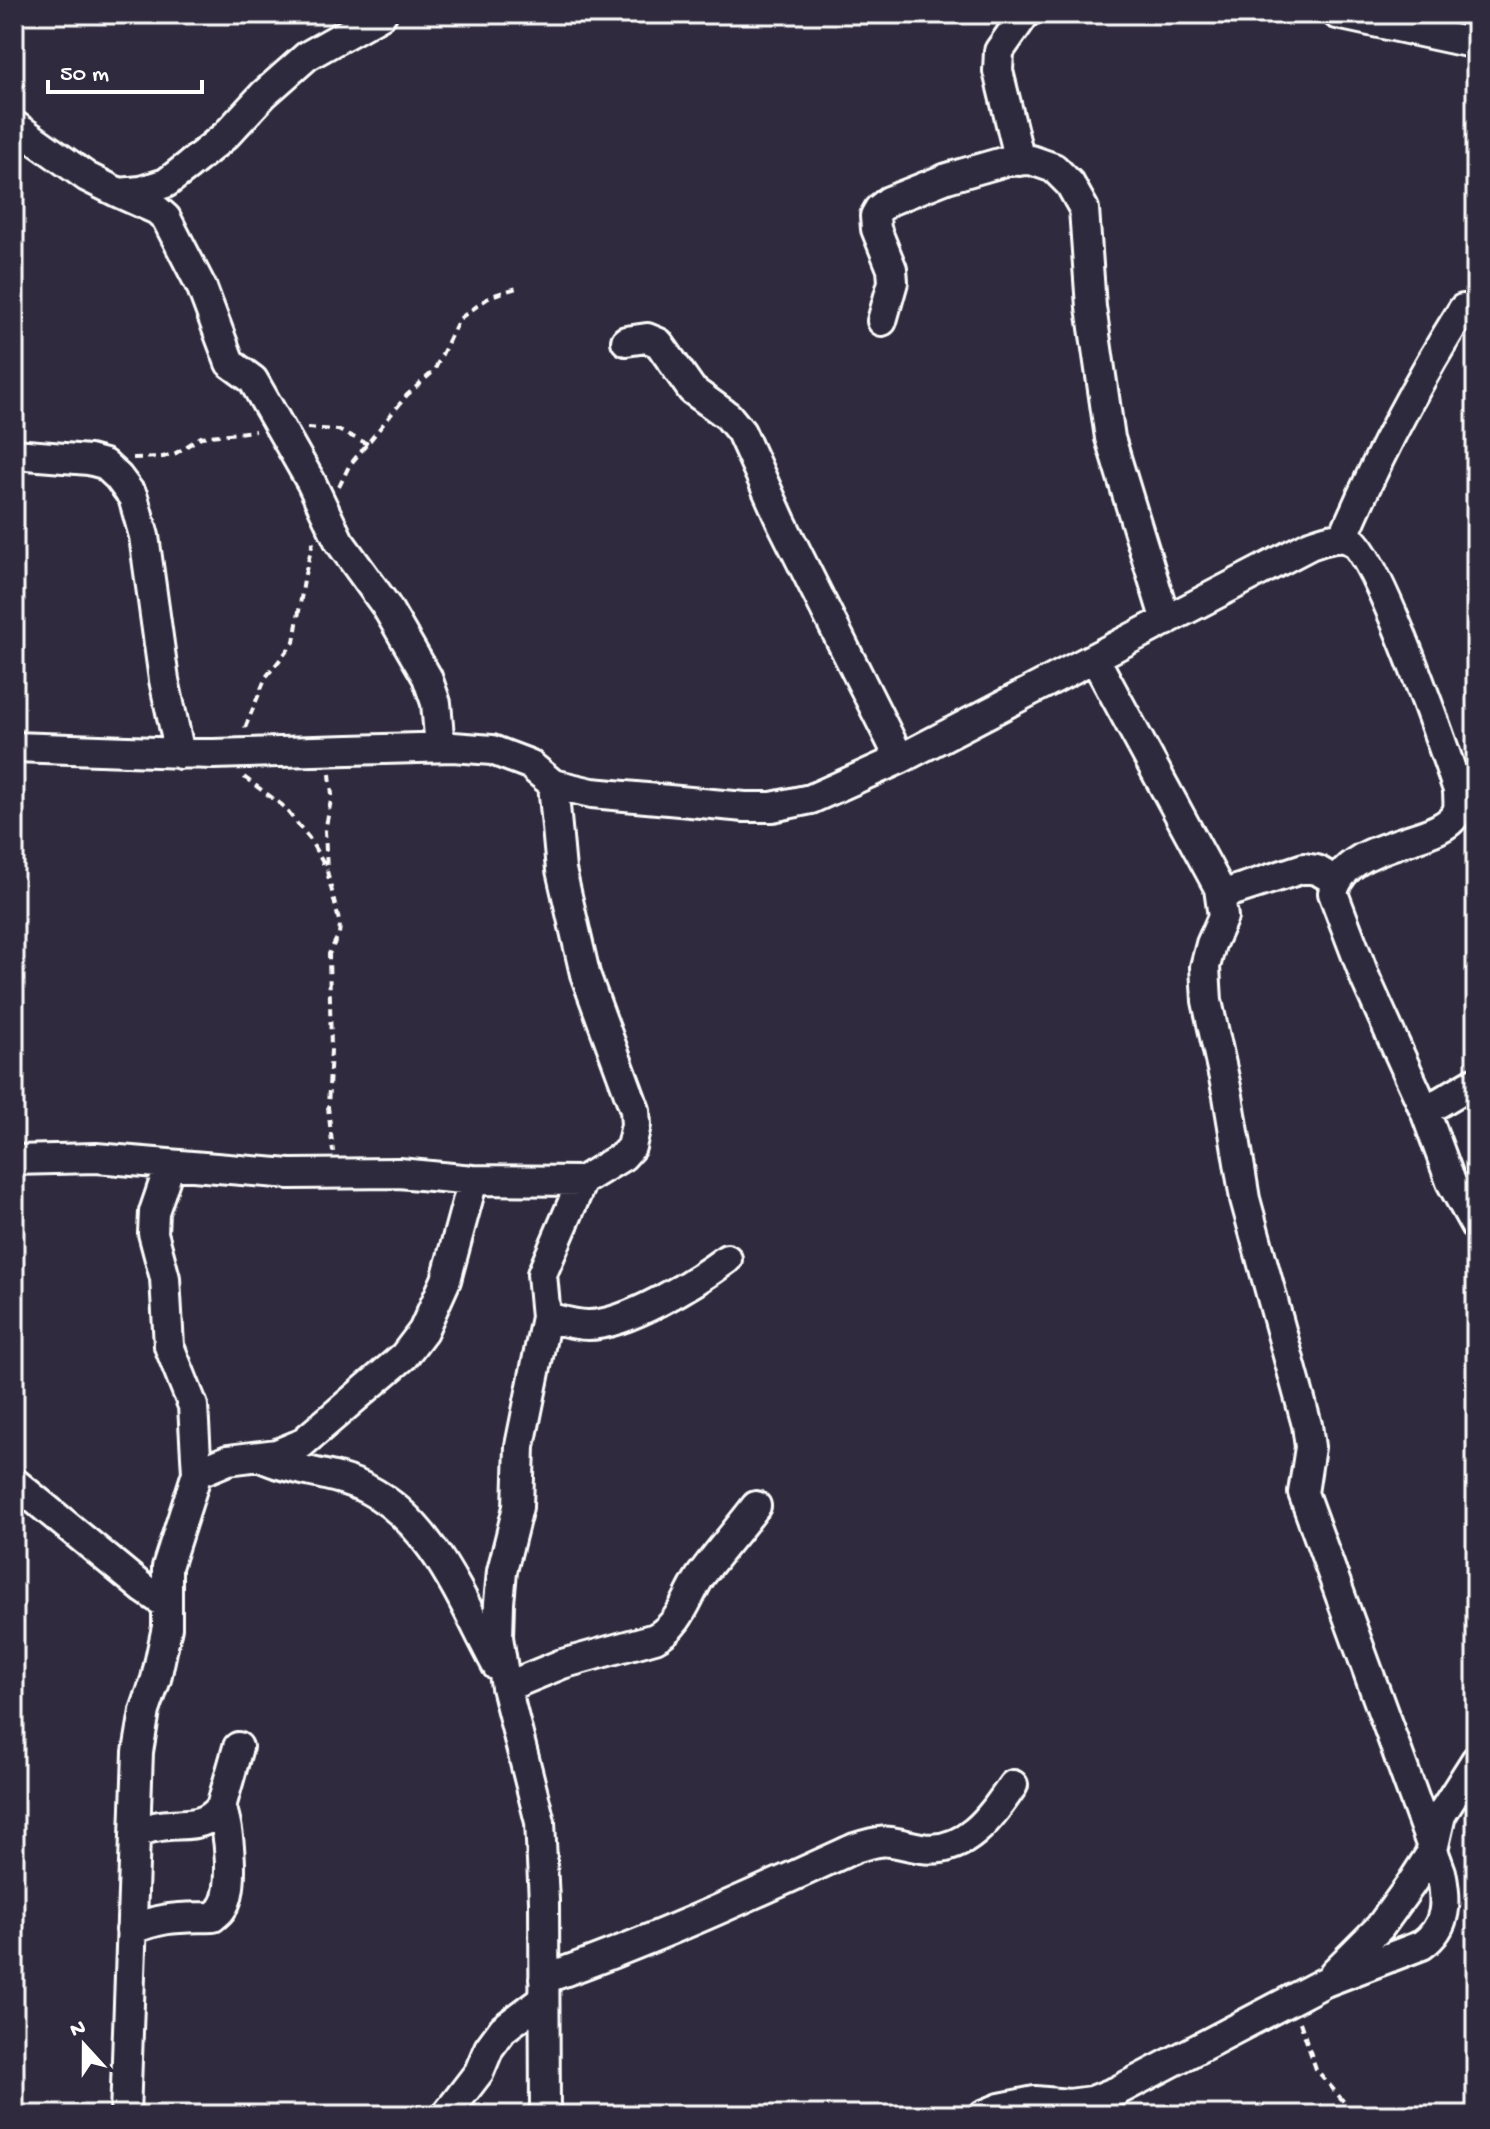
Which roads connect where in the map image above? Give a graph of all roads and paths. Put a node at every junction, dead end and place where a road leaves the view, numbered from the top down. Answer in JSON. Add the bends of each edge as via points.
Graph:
{"nodes":[{"id":1,"x":382,"y":14,"type":"edge"},
{"id":2,"x":1025,"y":14,"type":"edge"},
{"id":3,"x":1337,"y":14,"type":"edge"},
{"id":4,"x":1476,"y":44,"type":"edge"},
{"id":5,"x":14,"y":125,"type":"edge"},
{"id":6,"x":1020,"y":161,"type":"junction"},
{"id":7,"x":119,"y":193,"type":"junction"},
{"id":8,"x":520,"y":287,"type":"dead end"},
{"id":9,"x":1463,"y":309,"type":"dead end"},
{"id":10,"x":882,"y":321,"type":"dead end"},
{"id":11,"x":626,"y":341,"type":"dead end"},
{"id":12,"x":281,"y":428,"type":"junction"},
{"id":13,"x":368,"y":444,"type":"junction"},
{"id":14,"x":14,"y":454,"type":"edge"},
{"id":15,"x":104,"y":464,"type":"junction"},
{"id":16,"x":325,"y":515,"type":"junction"},
{"id":17,"x":1343,"y":538,"type":"junction"},
{"id":18,"x":1166,"y":621,"type":"junction"},
{"id":19,"x":1095,"y":659,"type":"junction"},
{"id":20,"x":14,"y":747,"type":"edge"},
{"id":21,"x":440,"y":747,"type":"junction"},
{"id":22,"x":327,"y":752,"type":"junction"},
{"id":23,"x":223,"y":753,"type":"junction"},
{"id":24,"x":180,"y":754,"type":"junction"},
{"id":25,"x":900,"y":759,"type":"junction"},
{"id":26,"x":553,"y":784,"type":"junction"},
{"id":27,"x":1467,"y":790,"type":"edge"},
{"id":28,"x":327,"y":871,"type":"junction"},
{"id":29,"x":1336,"y":881,"type":"junction"},
{"id":30,"x":1221,"y":895,"type":"junction"},
{"id":31,"x":1476,"y":1081,"type":"edge"},
{"id":32,"x":1425,"y":1111,"type":"junction"},
{"id":33,"x":14,"y":1160,"type":"edge"},
{"id":34,"x":170,"y":1165,"type":"junction"},
{"id":35,"x":334,"y":1174,"type":"junction"},
{"id":36,"x":473,"y":1180,"type":"junction"},
{"id":37,"x":582,"y":1181,"type":"junction"},
{"id":38,"x":1472,"y":1211,"type":"edge"},
{"id":39,"x":727,"y":1259,"type":"dead end"},
{"id":40,"x":546,"y":1317,"type":"junction"},
{"id":41,"x":261,"y":1457,"type":"junction"},
{"id":42,"x":197,"y":1473,"type":"junction"},
{"id":43,"x":14,"y":1482,"type":"edge"},
{"id":44,"x":756,"y":1506,"type":"dead end"},
{"id":45,"x":166,"y":1604,"type":"junction"},
{"id":46,"x":505,"y":1684,"type":"junction"},
{"id":47,"x":238,"y":1747,"type":"dead end"},
{"id":48,"x":1476,"y":1760,"type":"edge"},
{"id":49,"x":1013,"y":1785,"type":"dead end"},
{"id":50,"x":221,"y":1807,"type":"junction"},
{"id":51,"x":136,"y":1834,"type":"junction"},
{"id":52,"x":1433,"y":1850,"type":"junction"},
{"id":53,"x":131,"y":1930,"type":"junction"},
{"id":54,"x":1317,"y":1986,"type":"junction"},
{"id":55,"x":543,"y":1990,"type":"junction"},
{"id":56,"x":125,"y":2115,"type":"edge"},
{"id":57,"x":446,"y":2115,"type":"edge"},
{"id":58,"x":545,"y":2115,"type":"edge"},
{"id":59,"x":983,"y":2115,"type":"edge"},
{"id":60,"x":1355,"y":2115,"type":"edge"}],
"edges":[{"from":1,"to":7,"type":"street","via":[[307,56],[226,135],[166,183]]},
{"from":2,"to":6,"type":"street","via":[[999,51],[998,71]]},
{"from":3,"to":4,"type":"street"},
{"from":5,"to":7,"type":"street"},
{"from":6,"to":10,"type":"street","via":[[947,178],[879,209],[876,229],[893,282]]},
{"from":6,"to":18,"type":"street","via":[[1054,168],[1084,209],[1091,307],[1110,438]]},
{"from":7,"to":12,"type":"street","via":[[166,218],[202,288],[230,363],[253,380]]},
{"from":8,"to":13,"type":"path","via":[[491,296],[459,319],[434,371]]},
{"from":9,"to":17,"type":"street","via":[[1387,441]]},
{"from":11,"to":25,"type":"street","via":[[647,338],[659,343],[692,390],[741,432]]},
{"from":12,"to":13,"type":"path","via":[[338,430]]},
{"from":12,"to":15,"type":"path","via":[[201,437],[163,457]]},
{"from":12,"to":16,"type":"street"},
{"from":13,"to":16,"type":"path","via":[[349,466]]},
{"from":14,"to":15,"type":"street"},
{"from":15,"to":24,"type":"street","via":[[133,497],[144,536]]},
{"from":16,"to":21,"type":"street","via":[[427,677],[436,703]]},
{"from":16,"to":23,"type":"path","via":[[310,548],[294,642],[266,677]]},
{"from":17,"to":18,"type":"street","via":[[1310,545]]},
{"from":17,"to":27,"type":"street","via":[[1362,551]]},
{"from":18,"to":19,"type":"street"},
{"from":19,"to":25,"type":"street"},
{"from":19,"to":30,"type":"street"},
{"from":20,"to":24,"type":"street"},
{"from":21,"to":22,"type":"street"},
{"from":21,"to":26,"type":"street","via":[[492,750],[529,764]]},
{"from":22,"to":23,"type":"street"},
{"from":22,"to":28,"type":"path","via":[[332,795],[325,831]]},
{"from":23,"to":24,"type":"street"},
{"from":23,"to":28,"type":"path","via":[[282,805]]},
{"from":25,"to":26,"type":"street","via":[[811,799],[772,807],[643,799]]},
{"from":26,"to":37,"type":"street","via":[[561,870],[585,974],[635,1110],[631,1147]]},
{"from":27,"to":29,"type":"street","via":[[1450,821],[1363,856]]},
{"from":28,"to":35,"type":"path","via":[[340,925],[329,954],[328,1107]]},
{"from":29,"to":30,"type":"street","via":[[1304,868]]},
{"from":29,"to":32,"type":"street","via":[[1333,893],[1349,937]]},
{"from":30,"to":52,"type":"street","via":[[1223,917],[1205,967],[1207,1001],[1245,1199],[1307,1425],[1310,1447],[1303,1493]]},
{"from":31,"to":32,"type":"street"},
{"from":32,"to":38,"type":"street","via":[[1451,1182]]},
{"from":33,"to":34,"type":"street","via":[[96,1158]]},
{"from":34,"to":35,"type":"street"},
{"from":34,"to":42,"type":"street","via":[[154,1212],[153,1233],[165,1278],[169,1346],[193,1406]]},
{"from":35,"to":36,"type":"street"},
{"from":36,"to":37,"type":"street"},
{"from":36,"to":41,"type":"street","via":[[446,1280],[423,1331],[404,1356],[301,1444]]},
{"from":37,"to":40,"type":"street","via":[[542,1274]]},
{"from":39,"to":40,"type":"street","via":[[618,1320],[592,1325]]},
{"from":40,"to":46,"type":"street","via":[[520,1446],[518,1507],[502,1571],[498,1637]]},
{"from":41,"to":42,"type":"street","via":[[228,1460]]},
{"from":41,"to":46,"type":"street","via":[[349,1482],[391,1504],[432,1547]]},
{"from":42,"to":45,"type":"street","via":[[167,1567]]},
{"from":43,"to":45,"type":"street"},
{"from":44,"to":46,"type":"street","via":[[664,1633]]},
{"from":45,"to":51,"type":"street","via":[[167,1627],[138,1752]]},
{"from":46,"to":55,"type":"street","via":[[540,1822]]},
{"from":47,"to":50,"type":"street"},
{"from":48,"to":52,"type":"street","via":[[1441,1815]]},
{"from":49,"to":55,"type":"street","via":[[985,1824],[966,1839],[933,1849],[883,1840],[855,1848]]},
{"from":50,"to":51,"type":"street","via":[[204,1822]]},
{"from":50,"to":53,"type":"street","via":[[230,1837],[224,1907],[213,1917],[173,1916]]},
{"from":51,"to":53,"type":"street"},
{"from":52,"to":54,"type":"street","via":[[1380,1927]]},
{"from":52,"to":54,"type":"street","via":[[1445,1891],[1445,1912],[1435,1935],[1422,1945]]},
{"from":53,"to":56,"type":"street"},
{"from":54,"to":59,"type":"street","via":[[1105,2096],[1069,2104],[1035,2101]]},
{"from":54,"to":60,"type":"path","via":[[1299,2020],[1316,2069]]},
{"from":55,"to":57,"type":"street","via":[[503,2029]]},
{"from":55,"to":58,"type":"street"}]}
